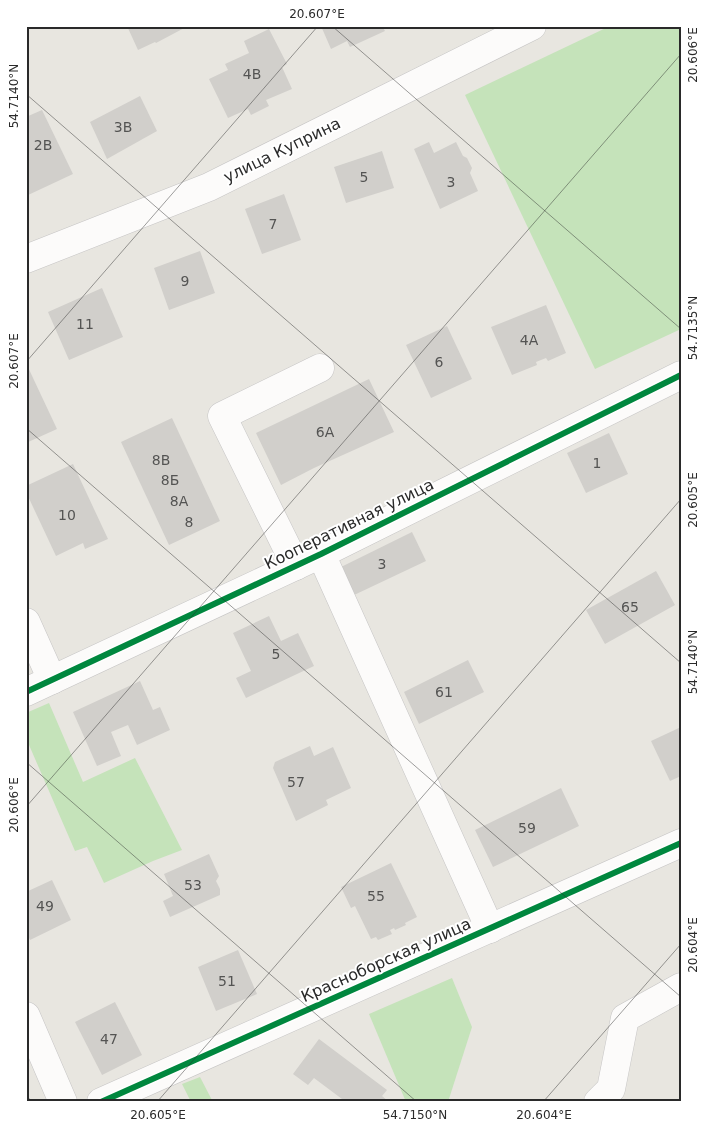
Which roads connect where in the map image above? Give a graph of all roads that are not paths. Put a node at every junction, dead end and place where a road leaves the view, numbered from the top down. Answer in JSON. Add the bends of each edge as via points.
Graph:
{"nodes":[{"id":1,"x":532,"y":26,"type":"edge"},
{"id":2,"x":26,"y":259,"type":"edge"},
{"id":3,"x":320,"y":368,"type":"dead end"},
{"id":4,"x":681,"y":375,"type":"edge"},
{"id":5,"x":321,"y":554,"type":"junction"},
{"id":6,"x":296,"y":566,"type":"junction"},
{"id":7,"x":26,"y":622,"type":"edge"},
{"id":8,"x":52,"y":680,"type":"junction"},
{"id":9,"x":26,"y":692,"type":"edge"},
{"id":10,"x":681,"y":843,"type":"edge"},
{"id":11,"x":490,"y":929,"type":"junction"},
{"id":12,"x":681,"y":987,"type":"edge"},
{"id":13,"x":26,"y":1016,"type":"edge"},
{"id":14,"x":609,"y":1097,"type":"edge"},
{"id":15,"x":63,"y":1102,"type":"edge"},
{"id":16,"x":101,"y":1102,"type":"edge"}],
"edges":[{"from":1,"to":2,"type":"street","name":"улица Куприна","via":[[209,186]]},
{"from":3,"to":6,"type":"street","via":[[222,416]]},
{"from":4,"to":5,"type":"street","name":"Кооперативная улица"},
{"from":5,"to":6,"type":"street","name":"Кооперативная улица"},
{"from":5,"to":11,"type":"street"},
{"from":6,"to":8,"type":"street","name":"Кооперативная улица"},
{"from":7,"to":8,"type":"street"},
{"from":8,"to":9,"type":"street","name":"Кооперативная улица"},
{"from":10,"to":11,"type":"street","name":"Красноборская улица"},
{"from":11,"to":16,"type":"street","name":"Красноборская улица"},
{"from":12,"to":14,"type":"street","via":[[625,1018]]},
{"from":13,"to":15,"type":"street"}]}
